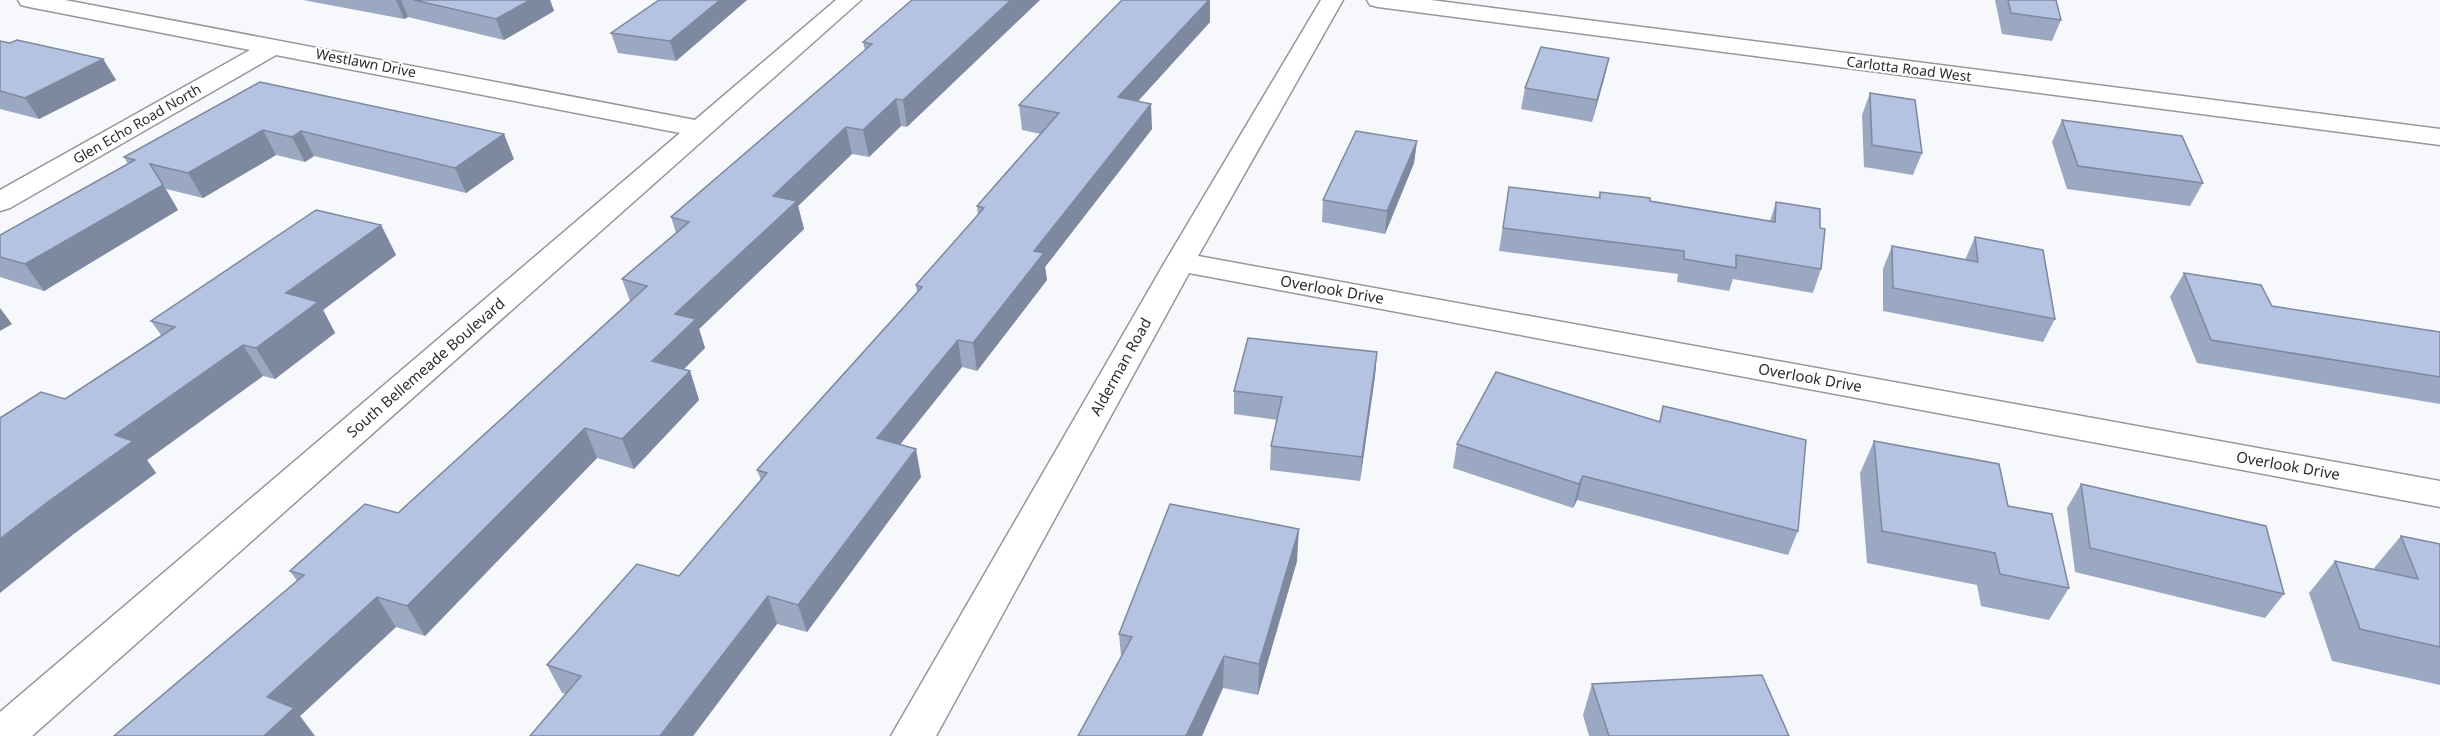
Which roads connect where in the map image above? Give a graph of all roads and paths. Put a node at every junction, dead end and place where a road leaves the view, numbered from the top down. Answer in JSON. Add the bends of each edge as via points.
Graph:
{"nodes":[{"id":1,"x":29,"y":0,"type":"edge"},
{"id":2,"x":850,"y":0,"type":"edge"},
{"id":3,"x":1332,"y":0,"type":"edge"},
{"id":4,"x":1378,"y":0,"type":"edge"},
{"id":5,"x":274,"y":46,"type":"junction"},
{"id":6,"x":702,"y":129,"type":"junction"},
{"id":7,"x":2440,"y":137,"type":"edge"},
{"id":8,"x":0,"y":201,"type":"edge"},
{"id":9,"x":1180,"y":262,"type":"junction"},
{"id":10,"x":2440,"y":494,"type":"edge"},
{"id":11,"x":2,"y":736,"type":"edge"},
{"id":12,"x":913,"y":736,"type":"edge"}],
"edges":[{"from":1,"to":5,"type":"street","name":"Westlawn Drive"},
{"from":2,"to":6,"type":"street","name":"South Bellemeade Boulevard"},
{"from":3,"to":9,"type":"street","name":"Alderman Road"},
{"from":4,"to":7,"type":"street","name":"Carlotta Road West"},
{"from":5,"to":6,"type":"street","name":"Westlawn Drive"},
{"from":5,"to":8,"type":"street","name":"Glen Echo Road North"},
{"from":6,"to":11,"type":"street","name":"South Bellemeade Boulevard"},
{"from":9,"to":10,"type":"street","name":"Overlook Drive"},
{"from":9,"to":12,"type":"street","name":"Alderman Road"}]}
